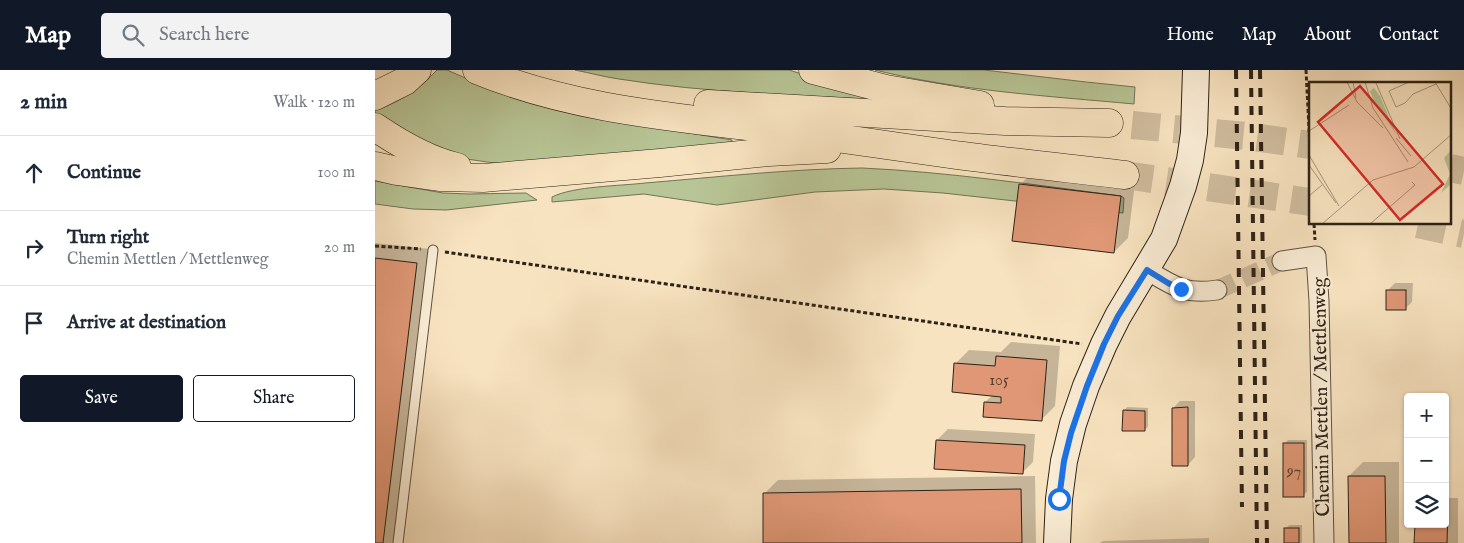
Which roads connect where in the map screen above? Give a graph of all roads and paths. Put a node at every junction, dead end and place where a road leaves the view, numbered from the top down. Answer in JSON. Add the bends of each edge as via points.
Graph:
{"nodes":[{"id":1,"x":417,"y":70,"type":"edge"},
{"id":2,"x":477,"y":70,"type":"edge"},
{"id":3,"x":525,"y":70,"type":"edge"},
{"id":4,"x":813,"y":70,"type":"edge"},
{"id":5,"x":1196,"y":70,"type":"edge"},
{"id":6,"x":1306,"y":70,"type":"edge"},
{"id":7,"x":375,"y":96,"type":"edge"},
{"id":8,"x":375,"y":127,"type":"edge"},
{"id":9,"x":1309,"y":128,"type":"edge"},
{"id":10,"x":951,"y":154,"type":"junction"},
{"id":11,"x":375,"y":166,"type":"edge"},
{"id":12,"x":535,"y":174,"type":"junction"},
{"id":13,"x":1125,"y":175,"type":"tunnel mouth"},
{"id":14,"x":375,"y":246,"type":"edge"},
{"id":15,"x":433,"y":250,"type":"junction"},
{"id":16,"x":1282,"y":261,"type":"tunnel mouth"},
{"id":17,"x":1147,"y":270,"type":"junction"},
{"id":18,"x":1217,"y":290,"type":"tunnel mouth"},
{"id":19,"x":1101,"y":352,"type":"junction"},
{"id":20,"x":398,"y":543,"type":"edge"},
{"id":21,"x":1057,"y":543,"type":"edge"},
{"id":22,"x":1323,"y":543,"type":"edge"}],
"edges":[{"from":1,"to":7,"type":"highway","via":[[405,81]]},
{"from":2,"to":10,"type":"highway","via":[[550,95],[621,110]]},
{"from":3,"to":4,"type":"highway","via":[[589,87],[693,102],[1005,121],[1121,124],[912,94]]},
{"from":5,"to":17,"type":"main road","via":[[1190,160],[1165,238]]},
{"from":6,"to":9,"type":"path"},
{"from":8,"to":12,"type":"highway","via":[[424,156],[453,166],[501,174]]},
{"from":10,"to":12,"type":"highway","via":[[812,149]]},
{"from":10,"to":13,"type":"highway"},
{"from":11,"to":12,"type":"highway","via":[[461,178]]},
{"from":14,"to":15,"type":"path"},
{"from":15,"to":19,"type":"path","via":[[1086,345]]},
{"from":15,"to":20,"type":"lane"},
{"from":16,"to":22,"type":"street","name":"Chemin Mettlen / Mettlenweg","via":[[1316,256],[1320,310]]},
{"from":17,"to":18,"type":"street","via":[[1181,289]]},
{"from":17,"to":19,"type":"main road","via":[[1118,316]]},
{"from":19,"to":21,"type":"main road","via":[[1064,461]]}]}
